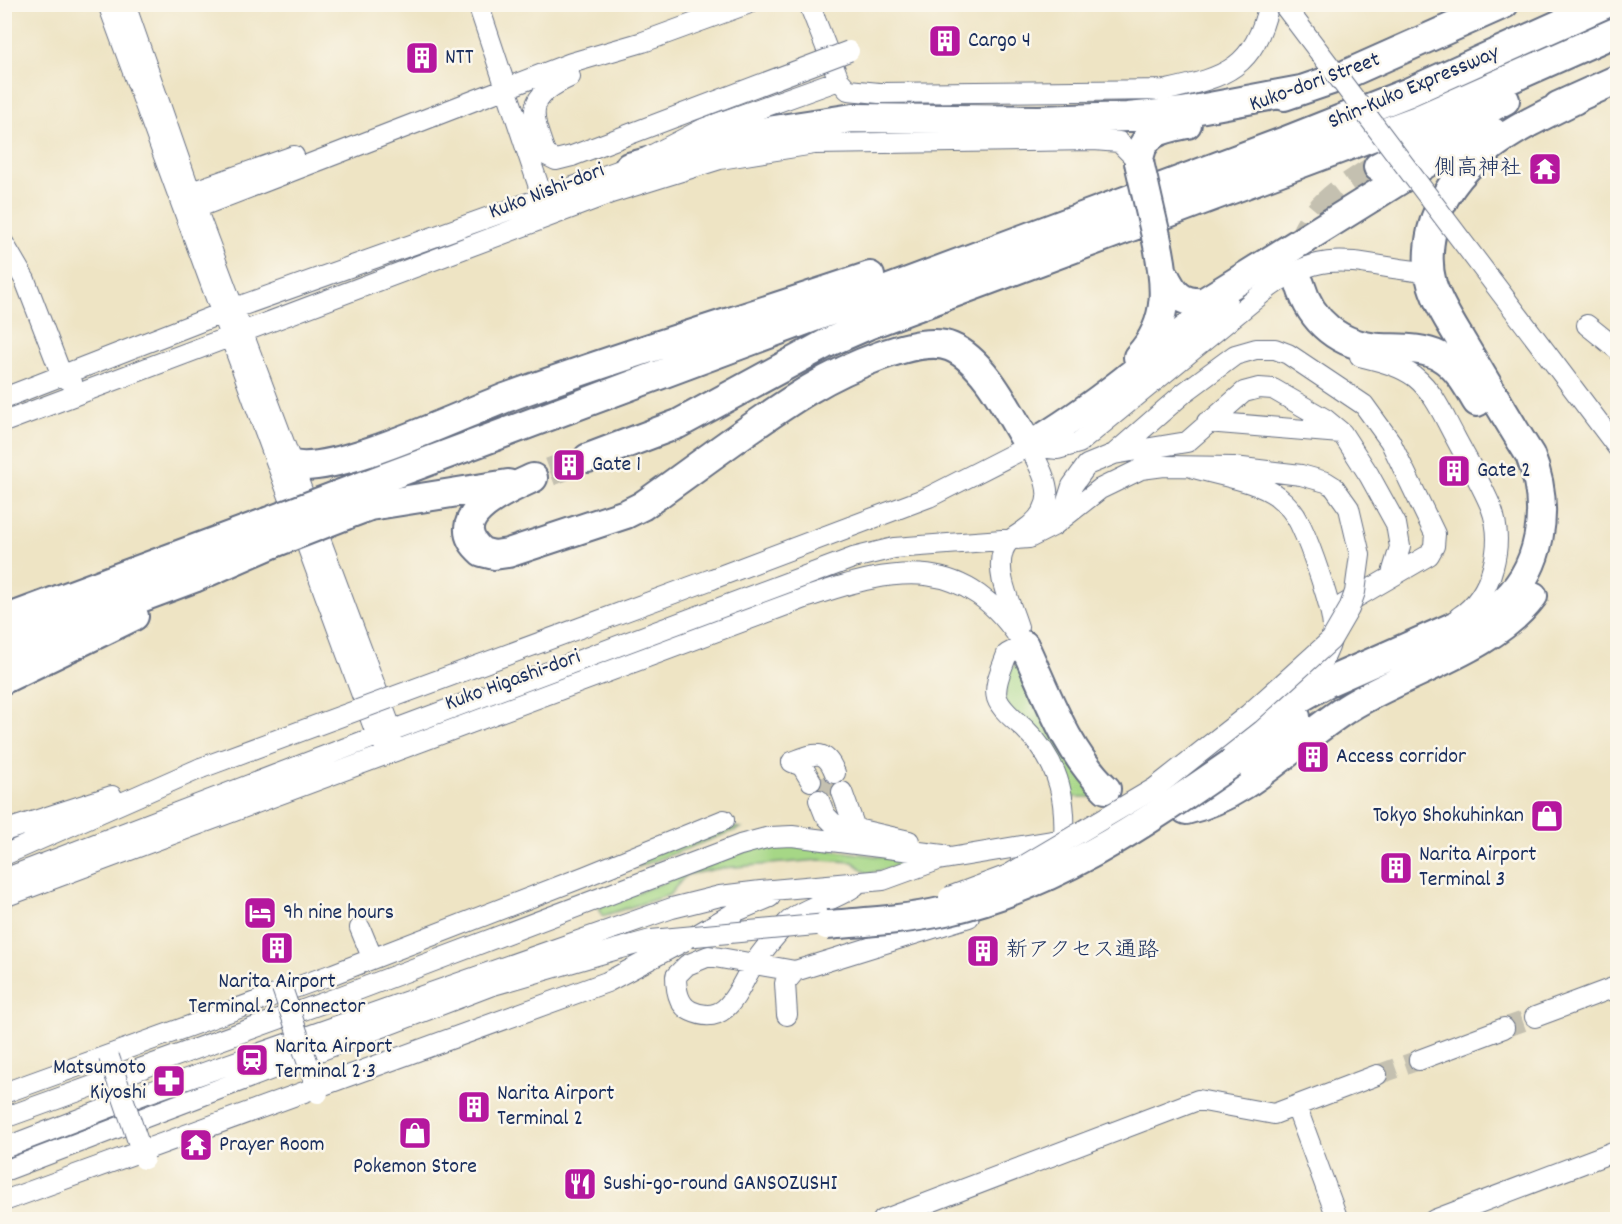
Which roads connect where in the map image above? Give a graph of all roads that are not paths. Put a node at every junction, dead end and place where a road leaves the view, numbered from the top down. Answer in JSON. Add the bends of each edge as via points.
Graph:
{"nodes":[{"id":1,"x":108,"y":4,"type":"edge"},
{"id":2,"x":125,"y":4,"type":"edge"},
{"id":3,"x":478,"y":4,"type":"edge"},
{"id":4,"x":747,"y":4,"type":"edge"},
{"id":5,"x":809,"y":4,"type":"edge"},
{"id":6,"x":1269,"y":4,"type":"edge"},
{"id":7,"x":1284,"y":4,"type":"edge"},
{"id":8,"x":1504,"y":4,"type":"edge"},
{"id":9,"x":1605,"y":4,"type":"edge"},
{"id":10,"x":1460,"y":14,"type":"edge"},
{"id":11,"x":1617,"y":31,"type":"edge"},
{"id":12,"x":1617,"y":39,"type":"edge"},
{"id":13,"x":643,"y":42,"type":"junction"},
{"id":14,"x":849,"y":51,"type":"dead end"},
{"id":15,"x":1617,"y":79,"type":"edge"},
{"id":16,"x":839,"y":80,"type":"junction"},
{"id":17,"x":504,"y":82,"type":"junction"},
{"id":18,"x":1301,"y":90,"type":"junction"},
{"id":19,"x":1576,"y":99,"type":"junction"},
{"id":20,"x":157,"y":117,"type":"junction"},
{"id":21,"x":1139,"y":162,"type":"junction"},
{"id":22,"x":1220,"y":165,"type":"junction"},
{"id":23,"x":629,"y":167,"type":"junction"},
{"id":24,"x":1378,"y":167,"type":"tunnel mouth"},
{"id":25,"x":1458,"y":179,"type":"junction"},
{"id":26,"x":187,"y":203,"type":"junction"},
{"id":27,"x":546,"y":207,"type":"junction"},
{"id":28,"x":4,"y":244,"type":"edge"},
{"id":29,"x":1257,"y":270,"type":"junction"},
{"id":30,"x":1164,"y":274,"type":"junction"},
{"id":31,"x":1432,"y":285,"type":"junction"},
{"id":32,"x":1304,"y":295,"type":"joint"},
{"id":33,"x":228,"y":311,"type":"junction"},
{"id":34,"x":1587,"y":325,"type":"dead end"},
{"id":35,"x":237,"y":335,"type":"junction"},
{"id":36,"x":1617,"y":350,"type":"edge"},
{"id":37,"x":62,"y":376,"type":"junction"},
{"id":38,"x":95,"y":389,"type":"junction"},
{"id":39,"x":4,"y":398,"type":"edge"},
{"id":40,"x":4,"y":422,"type":"edge"},
{"id":41,"x":1207,"y":422,"type":"junction"},
{"id":42,"x":1342,"y":433,"type":"junction"},
{"id":43,"x":1029,"y":446,"type":"junction"},
{"id":44,"x":1617,"y":448,"type":"edge"},
{"id":45,"x":1114,"y":454,"type":"junction"},
{"id":46,"x":588,"y":458,"type":"tunnel mouth"},
{"id":47,"x":293,"y":465,"type":"junction"},
{"id":48,"x":1194,"y":468,"type":"junction"},
{"id":49,"x":342,"y":505,"type":"junction"},
{"id":50,"x":1061,"y":519,"type":"junction"},
{"id":51,"x":270,"y":532,"type":"junction"},
{"id":52,"x":1539,"y":539,"type":"junction"},
{"id":53,"x":1007,"y":542,"type":"junction"},
{"id":54,"x":1391,"y":577,"type":"junction"},
{"id":55,"x":194,"y":578,"type":"junction"},
{"id":56,"x":1496,"y":608,"type":"junction"},
{"id":57,"x":1331,"y":612,"type":"junction"},
{"id":58,"x":4,"y":620,"type":"edge"},
{"id":59,"x":1427,"y":638,"type":"junction"},
{"id":60,"x":1024,"y":645,"type":"junction"},
{"id":61,"x":4,"y":649,"type":"edge"},
{"id":62,"x":1370,"y":662,"type":"junction"},
{"id":63,"x":1420,"y":669,"type":"junction"},
{"id":64,"x":4,"y":679,"type":"edge"},
{"id":65,"x":1263,"y":719,"type":"junction"},
{"id":66,"x":385,"y":733,"type":"junction"},
{"id":67,"x":391,"y":751,"type":"junction"},
{"id":68,"x":799,"y":760,"type":"dead end"},
{"id":69,"x":201,"y":768,"type":"junction"},
{"id":70,"x":823,"y":777,"type":"tunnel mouth"},
{"id":71,"x":1106,"y":789,"type":"dead end"},
{"id":72,"x":830,"y":796,"type":"tunnel mouth"},
{"id":73,"x":1186,"y":810,"type":"dead end"},
{"id":74,"x":724,"y":820,"type":"dead end"},
{"id":75,"x":4,"y":832,"type":"edge"},
{"id":76,"x":4,"y":854,"type":"edge"},
{"id":77,"x":928,"y":855,"type":"junction"},
{"id":78,"x":964,"y":856,"type":"junction"},
{"id":79,"x":4,"y":879,"type":"edge"},
{"id":80,"x":860,"y":883,"type":"junction"},
{"id":81,"x":780,"y":890,"type":"junction"},
{"id":82,"x":4,"y":897,"type":"edge"},
{"id":83,"x":827,"y":925,"type":"junction"},
{"id":84,"x":360,"y":928,"type":"dead end"},
{"id":85,"x":692,"y":937,"type":"junction"},
{"id":86,"x":372,"y":957,"type":"junction"},
{"id":87,"x":795,"y":971,"type":"junction"},
{"id":88,"x":1617,"y":986,"type":"edge"},
{"id":89,"x":282,"y":988,"type":"dead end"},
{"id":90,"x":787,"y":1015,"type":"dead end"},
{"id":91,"x":1535,"y":1017,"type":"tunnel mouth"},
{"id":92,"x":1504,"y":1028,"type":"tunnel mouth"},
{"id":93,"x":109,"y":1057,"type":"dead end"},
{"id":94,"x":1419,"y":1060,"type":"tunnel mouth"},
{"id":95,"x":1377,"y":1076,"type":"tunnel mouth"},
{"id":96,"x":4,"y":1093,"type":"edge"},
{"id":97,"x":318,"y":1093,"type":"dead end"},
{"id":98,"x":1296,"y":1106,"type":"junction"},
{"id":99,"x":4,"y":1118,"type":"edge"},
{"id":100,"x":4,"y":1148,"type":"edge"},
{"id":101,"x":1617,"y":1150,"type":"edge"},
{"id":102,"x":144,"y":1159,"type":"dead end"},
{"id":103,"x":4,"y":1171,"type":"edge"},
{"id":104,"x":4,"y":1194,"type":"edge"},
{"id":105,"x":4,"y":1202,"type":"edge"},
{"id":106,"x":883,"y":1220,"type":"edge"},
{"id":107,"x":1338,"y":1220,"type":"edge"},
{"id":108,"x":1434,"y":1220,"type":"edge"}],
"edges":[{"from":1,"to":20,"type":"street"},
{"from":2,"to":20,"type":"street"},
{"from":3,"to":17,"type":"street"},
{"from":4,"to":13,"type":"street"},
{"from":5,"to":16,"type":"street"},
{"from":6,"to":16,"type":"street","via":[[1261,36],[1238,64],[1222,76],[1167,90],[859,93],[848,90]]},
{"from":7,"to":44,"type":"street","bridge":true},
{"from":8,"to":10,"type":"highway","name":"Kuko-dori Street"},
{"from":9,"to":22,"type":"highway","name":"Shin-Kuko Expressway","via":[[1407,93]]},
{"from":10,"to":18,"type":"highway","name":"Kuko-dori Street","via":[[1341,77]]},
{"from":11,"to":46,"type":"highway","via":[[1417,120],[868,325],[678,424]]},
{"from":12,"to":24,"type":"highway"},
{"from":13,"to":14,"type":"street","bridge":true,"via":[[549,87],[537,101],[534,119],[546,155],[556,160],[572,156]]},
{"from":13,"to":17,"type":"street"},
{"from":15,"to":19,"type":"highway"},
{"from":16,"to":23,"type":"street","name":"Kuko Nishi-dori","via":[[705,128]]},
{"from":17,"to":26,"type":"street"},
{"from":17,"to":27,"type":"street"},
{"from":18,"to":21,"type":"highway","name":"Kuko-dori Street","via":[[1155,132],[1142,146]]},
{"from":18,"to":23,"type":"highway","via":[[1183,112],[1127,117],[854,118],[761,132]]},
{"from":19,"to":25,"type":"highway","via":[[1486,149]]},
{"from":19,"to":29,"type":"highway","via":[[1438,156]]},
{"from":20,"to":26,"type":"street"},
{"from":21,"to":27,"type":"street","name":"Kuko Nishi-dori","via":[[1119,142],[814,144],[720,159],[611,193]]},
{"from":21,"to":30,"type":"highway","bridge":true},
{"from":22,"to":47,"type":"highway","via":[[1172,175],[1053,213],[507,397],[429,430],[318,467]]},
{"from":22,"to":49,"type":"highway"},
{"from":23,"to":27,"type":"street","name":"Kuko Nishi-dori"},
{"from":25,"to":31,"type":"highway","via":[[1444,199],[1431,233],[1428,267]]},
{"from":25,"to":63,"type":"highway","via":[[1449,197],[1442,229],[1443,265],[1457,298],[1546,450],[1557,488],[1558,509],[1549,564],[1521,612],[1482,641]]},
{"from":26,"to":33,"type":"street"},
{"from":27,"to":33,"type":"street","name":"Kuko Nishi-dori"},
{"from":27,"to":35,"type":"street","name":"Kuko Nishi-dori"},
{"from":28,"to":37,"type":"street","via":[[25,280]]},
{"from":29,"to":30,"type":"highway","via":[[1204,302],[1194,303],[1177,297]]},
{"from":29,"to":43,"type":"highway","via":[[1109,390]]},
{"from":30,"to":43,"type":"highway","via":[[1163,317],[1146,348]]},
{"from":31,"to":43,"type":"street","via":[[1425,274],[1416,271],[1359,261],[1325,261],[1307,266],[1270,287],[1089,437],[1068,447]]},
{"from":31,"to":52,"type":"highway","via":[[1530,455],[1541,498]]},
{"from":32,"to":52,"type":"highway","via":[[1323,325],[1347,341],[1426,352],[1449,363],[1466,383],[1524,483]]},
{"from":32,"to":59,"type":"street","via":[[1320,329],[1335,345],[1395,366],[1423,385],[1437,404],[1491,508],[1496,545],[1488,582],[1466,613]]},
{"from":33,"to":35,"type":"street"},
{"from":33,"to":37,"type":"street","name":"Kuko Nishi-dori"},
{"from":34,"to":36,"type":"street"},
{"from":35,"to":38,"type":"street","name":"Kuko Nishi-dori"},
{"from":35,"to":47,"type":"street"},
{"from":35,"to":66,"type":"street"},
{"from":37,"to":38,"type":"street","via":[[80,387]]},
{"from":37,"to":39,"type":"street","name":"Kuko Nishi-dori"},
{"from":38,"to":40,"type":"street","name":"Kuko Nishi-dori"},
{"from":41,"to":42,"type":"street"},
{"from":41,"to":42,"type":"street","via":[[1244,392],[1259,388],[1273,390]]},
{"from":41,"to":45,"type":"street","via":[[1187,442]]},
{"from":42,"to":54,"type":"street","via":[[1396,524],[1400,546]]},
{"from":43,"to":49,"type":"highway","via":[[972,361],[950,346],[925,344],[852,368],[810,389],[634,510],[508,553],[482,552],[470,537],[469,526],[493,498],[542,475],[370,506]]},
{"from":43,"to":53,"type":"street","via":[[1048,483],[1049,496],[1041,515]]},
{"from":43,"to":69,"type":"street","bridge":true,"via":[[929,497]]},
{"from":45,"to":50,"type":"street","via":[[1080,472]]},
{"from":45,"to":54,"type":"street","via":[[1235,355],[1256,349],[1288,354],[1364,405],[1390,441],[1435,534],[1429,555]]},
{"from":47,"to":66,"type":"street"},
{"from":48,"to":50,"type":"street","name":"Kuko Higashi-dori","via":[[1141,469],[1100,489]]},
{"from":48,"to":57,"type":"street","via":[[1261,488],[1288,505],[1300,523]]},
{"from":48,"to":83,"type":"street","bridge":true,"via":[[1234,467],[1301,475],[1334,487],[1349,508],[1360,555],[1355,592],[1330,640],[1295,675],[1155,788],[1008,875],[931,903]]},
{"from":49,"to":51,"type":"highway","bridge":true},
{"from":50,"to":53,"type":"street","name":"Kuko Higashi-dori","via":[[1029,538]]},
{"from":51,"to":55,"type":"highway"},
{"from":51,"to":58,"type":"highway"},
{"from":52,"to":56,"type":"highway","via":[[1524,578],[1512,596]]},
{"from":53,"to":60,"type":"street","via":[[1000,569]]},
{"from":53,"to":66,"type":"street","name":"Kuko Higashi-dori","via":[[894,548],[853,558]]},
{"from":54,"to":57,"type":"street"},
{"from":55,"to":61,"type":"highway"},
{"from":55,"to":64,"type":"highway","via":[[121,625]]},
{"from":56,"to":59,"type":"highway"},
{"from":56,"to":63,"type":"highway"},
{"from":57,"to":65,"type":"street","via":[[1333,630],[1324,658],[1311,678]]},
{"from":59,"to":62,"type":"highway"},
{"from":60,"to":67,"type":"street","name":"Kuko Higashi-dori","via":[[999,611],[965,587],[923,574],[876,576],[797,601]]},
{"from":60,"to":71,"type":"highway","via":[[1070,743],[1090,774]]},
{"from":60,"to":87,"type":"street","via":[[1007,654],[997,698],[1047,753],[1062,788],[1066,827],[1056,875],[1040,890],[945,926]]},
{"from":62,"to":65,"type":"highway"},
{"from":62,"to":83,"type":"highway","bridge":true,"via":[[1131,833],[1063,870],[1025,887],[945,911]]},
{"from":63,"to":73,"type":"highway","via":[[1341,712],[1239,789],[1220,800]]},
{"from":65,"to":78,"type":"street","via":[[1175,789],[1135,815],[1104,829],[1064,839]]},
{"from":66,"to":67,"type":"street"},
{"from":66,"to":79,"type":"street","name":"Kuko Higashi-dori"},
{"from":67,"to":82,"type":"street","name":"Kuko Higashi-dori"},
{"from":68,"to":70,"type":"street","via":[[802,766]]},
{"from":69,"to":75,"type":"street"},
{"from":69,"to":76,"type":"street"},
{"from":72,"to":77,"type":"street","via":[[848,827],[905,839]]},
{"from":74,"to":86,"type":"street"},
{"from":77,"to":78,"type":"street"},
{"from":77,"to":99,"type":"street","via":[[792,836],[740,845]]},
{"from":78,"to":80,"type":"street"},
{"from":80,"to":81,"type":"street"},
{"from":80,"to":87,"type":"street","via":[[789,921],[754,963]]},
{"from":81,"to":100,"type":"street","via":[[720,896],[672,908],[147,1093]]},
{"from":81,"to":104,"type":"street","via":[[657,955]]},
{"from":83,"to":85,"type":"street","bridge":true},
{"from":84,"to":86,"type":"street"},
{"from":85,"to":103,"type":"street","bridge":true,"via":[[651,940],[490,986]]},
{"from":85,"to":105,"type":"street","bridge":true,"via":[[608,982]]},
{"from":86,"to":96,"type":"street"},
{"from":87,"to":90,"type":"street","via":[[785,983]]},
{"from":88,"to":91,"type":"street"},
{"from":89,"to":97,"type":"street","bridge":true},
{"from":92,"to":94,"type":"street"},
{"from":93,"to":102,"type":"street","bridge":true},
{"from":95,"to":98,"type":"street"},
{"from":98,"to":106,"type":"street","via":[[1274,1114],[1198,1100]]},
{"from":98,"to":107,"type":"street"},
{"from":101,"to":108,"type":"street"}]}
